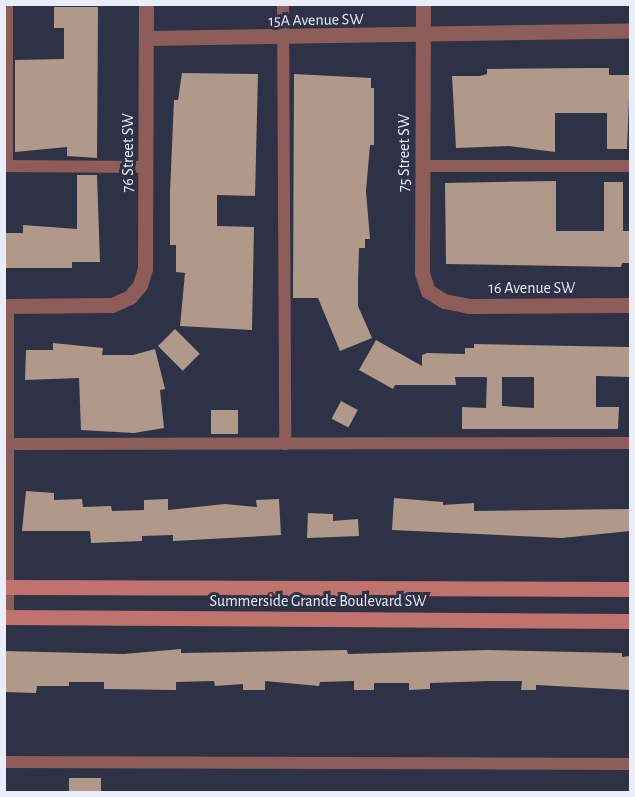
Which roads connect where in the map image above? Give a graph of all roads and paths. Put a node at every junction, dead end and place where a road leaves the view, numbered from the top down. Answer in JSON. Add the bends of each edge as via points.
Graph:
{"nodes":[{"id":1,"x":7,"y":4,"type":"edge"},
{"id":2,"x":146,"y":4,"type":"edge"},
{"id":3,"x":283,"y":4,"type":"edge"},
{"id":4,"x":423,"y":4,"type":"edge"},
{"id":5,"x":630,"y":30,"type":"edge"},
{"id":6,"x":423,"y":35,"type":"junction"},
{"id":7,"x":146,"y":38,"type":"junction"},
{"id":8,"x":283,"y":38,"type":"junction"},
{"id":9,"x":6,"y":166,"type":"edge"},
{"id":10,"x":422,"y":166,"type":"junction"},
{"id":11,"x":630,"y":166,"type":"edge"},
{"id":12,"x":146,"y":167,"type":"junction"},
{"id":13,"x":435,"y":297,"type":"joint"},
{"id":14,"x":630,"y":305,"type":"edge"},
{"id":15,"x":5,"y":306,"type":"edge"},
{"id":16,"x":5,"y":444,"type":"edge"},
{"id":17,"x":285,"y":444,"type":"junction"},
{"id":18,"x":630,"y":444,"type":"edge"},
{"id":19,"x":5,"y":587,"type":"edge"},
{"id":20,"x":630,"y":589,"type":"edge"},
{"id":21,"x":5,"y":617,"type":"edge"},
{"id":22,"x":630,"y":621,"type":"edge"},
{"id":23,"x":4,"y":762,"type":"edge"},
{"id":24,"x":630,"y":764,"type":"edge"}],
"edges":[{"from":1,"to":9,"type":"lane"},
{"from":2,"to":7,"type":"street","name":"76 Street SW"},
{"from":3,"to":8,"type":"lane"},
{"from":4,"to":6,"type":"street","name":"75 Street SW"},
{"from":5,"to":6,"type":"street","name":"15A Avenue SW"},
{"from":6,"to":8,"type":"street","name":"15A Avenue SW"},
{"from":6,"to":10,"type":"street","name":"75 Street SW"},
{"from":7,"to":8,"type":"street","name":"15A Avenue SW"},
{"from":7,"to":12,"type":"street","name":"76 Street SW"},
{"from":8,"to":17,"type":"lane"},
{"from":9,"to":12,"type":"lane"},
{"from":10,"to":11,"type":"lane"},
{"from":10,"to":13,"type":"street","name":"75 Street SW","via":[[422,273],[424,284]]},
{"from":12,"to":15,"type":"street","name":"76 Street SW","via":[[145,269],[140,285],[130,297],[99,306]]},
{"from":13,"to":14,"type":"street","name":"16 Avenue SW","via":[[469,306]]},
{"from":15,"to":16,"type":"street"},
{"from":16,"to":17,"type":"lane"},
{"from":16,"to":19,"type":"street"},
{"from":17,"to":18,"type":"lane"},
{"from":19,"to":20,"type":"street","name":"Summerside Grande Boulevard SW"},
{"from":19,"to":21,"type":"street"},
{"from":21,"to":22,"type":"street","name":"Summerside Grande Boulevard SW"},
{"from":23,"to":24,"type":"lane"}]}
